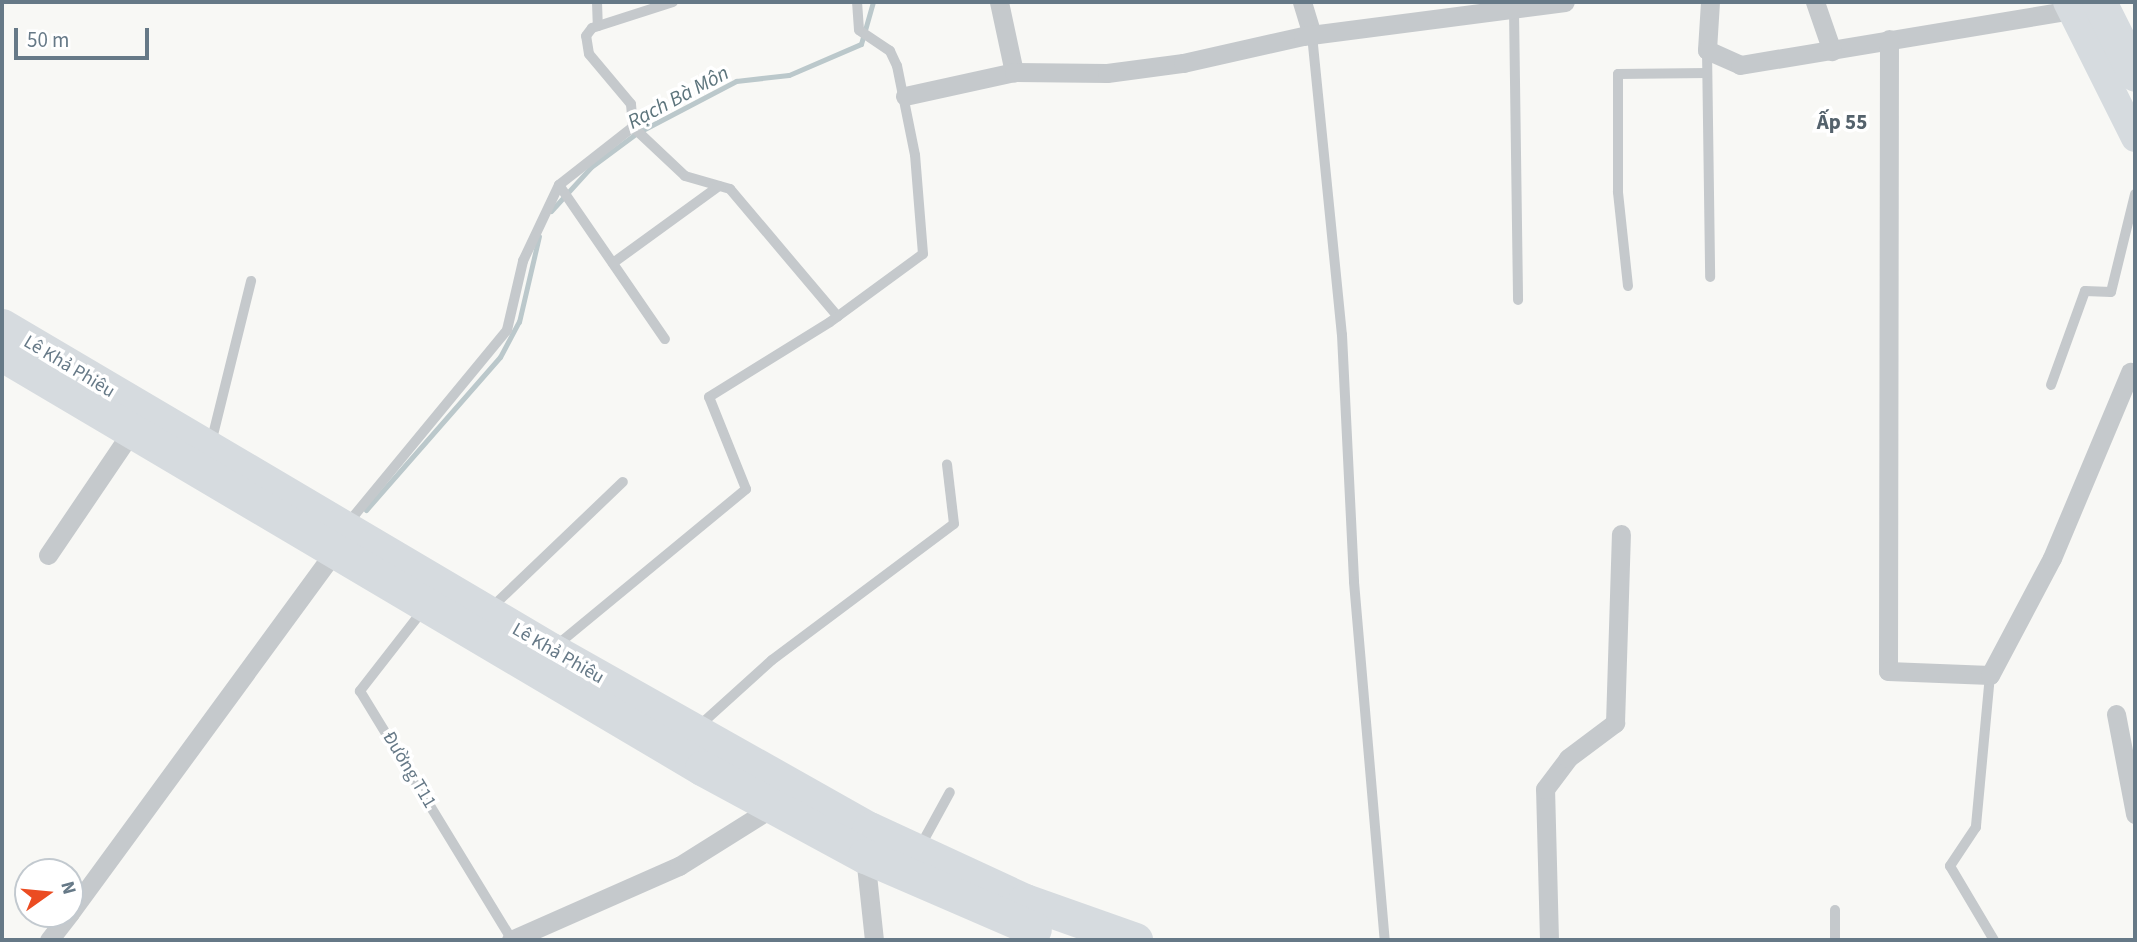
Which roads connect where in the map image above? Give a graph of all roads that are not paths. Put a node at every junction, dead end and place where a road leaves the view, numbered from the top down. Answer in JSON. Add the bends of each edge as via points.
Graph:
{"nodes":[{"id":1,"x":597,"y":2,"type":"edge"},
{"id":2,"x":673,"y":2,"type":"edge"},
{"id":3,"x":857,"y":2,"type":"edge"},
{"id":4,"x":999,"y":2,"type":"edge"},
{"id":5,"x":1302,"y":2,"type":"edge"},
{"id":6,"x":1565,"y":2,"type":"edge"},
{"id":7,"x":1710,"y":2,"type":"edge"},
{"id":8,"x":1815,"y":2,"type":"edge"},
{"id":9,"x":2079,"y":5,"type":"edge"},
{"id":10,"x":1514,"y":10,"type":"junction"},
{"id":11,"x":598,"y":26,"type":"junction"},
{"id":12,"x":1312,"y":35,"type":"junction"},
{"id":13,"x":1889,"y":39,"type":"junction"},
{"id":14,"x":1707,"y":50,"type":"junction"},
{"id":15,"x":1832,"y":51,"type":"junction"},
{"id":16,"x":1014,"y":72,"type":"junction"},
{"id":17,"x":1707,"y":73,"type":"junction"},
{"id":18,"x":2135,"y":74,"type":"edge"},
{"id":19,"x":905,"y":96,"type":"junction"},
{"id":20,"x":633,"y":127,"type":"junction"},
{"id":21,"x":2135,"y":138,"type":"edge"},
{"id":22,"x":559,"y":186,"type":"junction"},
{"id":23,"x":719,"y":186,"type":"junction"},
{"id":24,"x":2135,"y":194,"type":"edge"},
{"id":25,"x":612,"y":263,"type":"junction"},
{"id":26,"x":1710,"y":277,"type":"dead end"},
{"id":27,"x":251,"y":281,"type":"dead end"},
{"id":28,"x":1628,"y":286,"type":"dead end"},
{"id":29,"x":1518,"y":300,"type":"dead end"},
{"id":30,"x":838,"y":317,"type":"junction"},
{"id":31,"x":2,"y":326,"type":"edge"},
{"id":32,"x":664,"y":339,"type":"dead end"},
{"id":33,"x":2,"y":354,"type":"edge"},
{"id":34,"x":2130,"y":372,"type":"dead end"},
{"id":35,"x":2051,"y":385,"type":"dead end"},
{"id":36,"x":130,"y":434,"type":"junction"},
{"id":37,"x":209,"y":450,"type":"junction"},
{"id":38,"x":947,"y":464,"type":"dead end"},
{"id":39,"x":623,"y":482,"type":"dead end"},
{"id":40,"x":1621,"y":534,"type":"dead end"},
{"id":41,"x":338,"y":541,"type":"junction"},
{"id":42,"x":48,"y":555,"type":"dead end"},
{"id":43,"x":426,"y":607,"type":"junction"},
{"id":44,"x":486,"y":612,"type":"junction"},
{"id":45,"x":551,"y":650,"type":"junction"},
{"id":46,"x":1990,"y":675,"type":"junction"},
{"id":47,"x":2116,"y":713,"type":"dead end"},
{"id":48,"x":694,"y":731,"type":"junction"},
{"id":49,"x":950,"y":792,"type":"dead end"},
{"id":50,"x":773,"y":807,"type":"junction"},
{"id":51,"x":2135,"y":814,"type":"edge"},
{"id":52,"x":918,"y":852,"type":"junction"},
{"id":53,"x":865,"y":856,"type":"junction"},
{"id":54,"x":84,"y":892,"type":"edge"},
{"id":55,"x":1835,"y":909,"type":"dead end"},
{"id":56,"x":511,"y":939,"type":"edge"},
{"id":57,"x":874,"y":940,"type":"edge"},
{"id":58,"x":1067,"y":940,"type":"edge"},
{"id":59,"x":1135,"y":940,"type":"edge"},
{"id":60,"x":1385,"y":940,"type":"edge"},
{"id":61,"x":1549,"y":940,"type":"edge"},
{"id":62,"x":1835,"y":940,"type":"edge"},
{"id":63,"x":1994,"y":940,"type":"edge"}],
"edges":[{"from":1,"to":11,"type":"lane"},
{"from":2,"to":11,"type":"lane"},
{"from":3,"to":19,"type":"lane","via":[[859,30],[890,51]]},
{"from":4,"to":16,"type":"street"},
{"from":5,"to":12,"type":"street"},
{"from":6,"to":10,"type":"street"},
{"from":7,"to":14,"type":"street"},
{"from":8,"to":15,"type":"street"},
{"from":9,"to":13,"type":"street"},
{"from":9,"to":18,"type":"highway"},
{"from":9,"to":21,"type":"street"},
{"from":10,"to":12,"type":"street"},
{"from":10,"to":29,"type":"lane"},
{"from":11,"to":20,"type":"lane","via":[[584,44],[631,104]]},
{"from":12,"to":16,"type":"street","via":[[1120,71]]},
{"from":12,"to":60,"type":"lane","via":[[1342,335],[1354,582]]},
{"from":13,"to":15,"type":"street"},
{"from":13,"to":46,"type":"street","via":[[1888,671]]},
{"from":14,"to":15,"type":"street","via":[[1740,65]]},
{"from":14,"to":17,"type":"lane"},
{"from":16,"to":19,"type":"street"},
{"from":17,"to":26,"type":"lane"},
{"from":17,"to":28,"type":"lane","via":[[1618,74],[1618,192]]},
{"from":19,"to":30,"type":"lane","via":[[923,254]]},
{"from":20,"to":22,"type":"lane"},
{"from":20,"to":23,"type":"lane","via":[[685,176]]},
{"from":22,"to":25,"type":"lane"},
{"from":22,"to":41,"type":"lane","via":[[527,248],[507,330]]},
{"from":23,"to":25,"type":"lane"},
{"from":23,"to":30,"type":"lane","via":[[730,189]]},
{"from":24,"to":35,"type":"lane","via":[[2111,292],[2085,291]]},
{"from":25,"to":32,"type":"lane"},
{"from":27,"to":37,"type":"lane"},
{"from":30,"to":45,"type":"lane","via":[[709,397],[746,489]]},
{"from":31,"to":37,"type":"highway","name":"Lê Khả Phiêu"},
{"from":33,"to":36,"type":"highway","name":"Lê Khả Phiêu"},
{"from":34,"to":46,"type":"street","via":[[2052,558]]},
{"from":36,"to":41,"type":"highway","name":"Lê Khả Phiêu"},
{"from":36,"to":42,"type":"street"},
{"from":37,"to":41,"type":"highway","name":"Lê Khả Phiêu"},
{"from":38,"to":48,"type":"lane","via":[[954,524],[772,660]]},
{"from":39,"to":44,"type":"lane"},
{"from":40,"to":61,"type":"street","via":[[1615,723],[1568,758],[1545,789]]},
{"from":41,"to":43,"type":"highway","name":"Lê Khả Phiêu"},
{"from":41,"to":44,"type":"highway","name":"Lê Khả Phiêu"},
{"from":41,"to":54,"type":"street"},
{"from":43,"to":50,"type":"highway","name":"Lê Khả Phiêu"},
{"from":43,"to":56,"type":"lane","name":"Đường T11","via":[[360,691]]},
{"from":44,"to":45,"type":"highway","name":"Lê Khả Phiêu"},
{"from":45,"to":48,"type":"highway","name":"Lê Khả Phiêu"},
{"from":46,"to":63,"type":"lane","via":[[1976,827],[1950,866]]},
{"from":47,"to":51,"type":"street"},
{"from":48,"to":52,"type":"highway","name":"Lê Khả Phiêu"},
{"from":49,"to":52,"type":"lane"},
{"from":50,"to":53,"type":"highway","name":"Lê Khả Phiêu"},
{"from":50,"to":56,"type":"street","via":[[679,866]]},
{"from":52,"to":59,"type":"highway","name":"Lê Khả Phiêu","via":[[1025,901]]},
{"from":53,"to":57,"type":"street"},
{"from":53,"to":58,"type":"highway","name":"Lê Khả Phiêu"},
{"from":55,"to":62,"type":"lane"}]}
